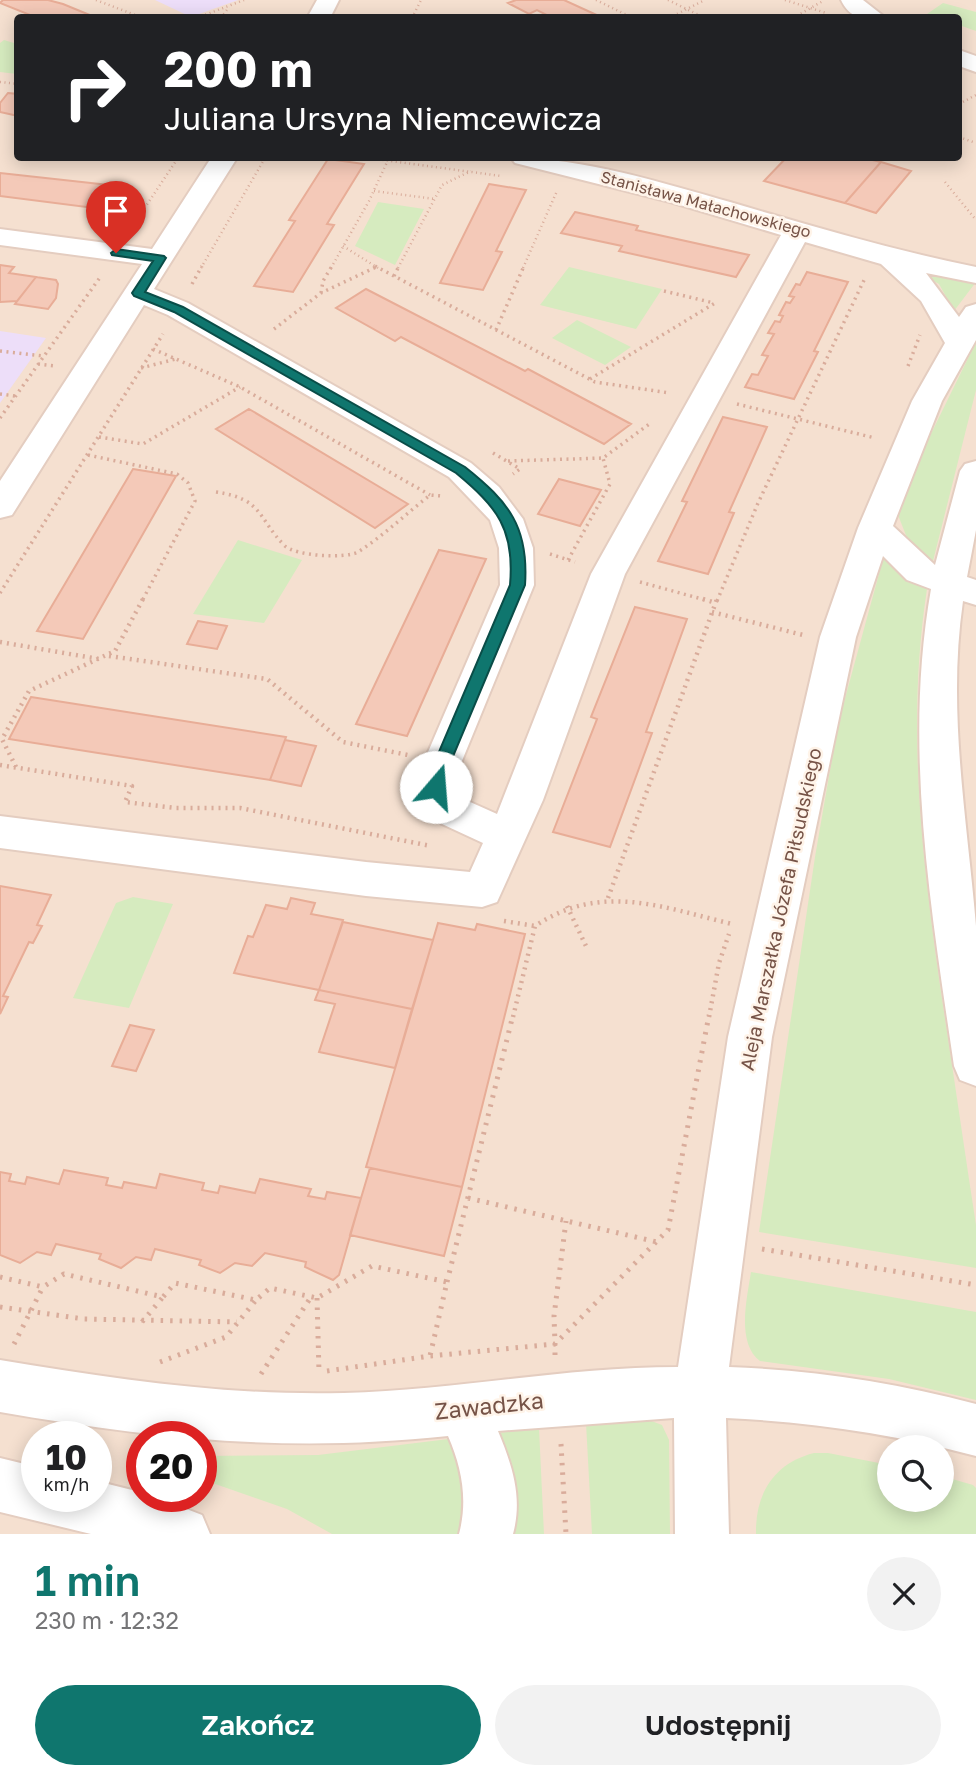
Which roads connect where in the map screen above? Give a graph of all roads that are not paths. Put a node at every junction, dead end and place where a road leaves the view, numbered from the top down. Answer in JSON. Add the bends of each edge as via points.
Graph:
{"nodes":[{"id":1,"x":852,"y":0,"type":"edge"},
{"id":2,"x":867,"y":14,"type":"edge"},
{"id":3,"x":222,"y":161,"type":"edge"},
{"id":4,"x":538,"y":161,"type":"edge"},
{"id":5,"x":798,"y":229,"type":"junction"},
{"id":6,"x":0,"y":237,"type":"edge"},
{"id":7,"x":160,"y":258,"type":"junction"},
{"id":8,"x":877,"y":265,"type":"junction"},
{"id":9,"x":976,"y":275,"type":"edge"},
{"id":10,"x":138,"y":293,"type":"junction"},
{"id":11,"x":976,"y":313,"type":"edge"},
{"id":12,"x":958,"y":341,"type":"junction"},
{"id":13,"x":976,"y":471,"type":"edge"},
{"id":14,"x":0,"y":507,"type":"edge"},
{"id":15,"x":875,"y":528,"type":"junction"},
{"id":16,"x":962,"y":588,"type":"edge"},
{"id":17,"x":0,"y":832,"type":"edge"},
{"id":18,"x":500,"y":847,"type":"junction"},
{"id":19,"x":976,"y":1066,"type":"edge"},
{"id":20,"x":12,"y":1355,"type":"edge"},
{"id":21,"x":700,"y":1392,"type":"junction"},
{"id":22,"x":462,"y":1409,"type":"junction"},
{"id":23,"x":976,"y":1430,"type":"edge"},
{"id":24,"x":0,"y":1485,"type":"edge"},
{"id":25,"x":21,"y":1490,"type":"edge"},
{"id":26,"x":111,"y":1512,"type":"edge"},
{"id":27,"x":183,"y":1534,"type":"edge"},
{"id":28,"x":486,"y":1534,"type":"edge"},
{"id":29,"x":702,"y":1534,"type":"edge"}],
"edges":[{"from":1,"to":2,"type":"street"},
{"from":3,"to":7,"type":"street"},
{"from":4,"to":5,"type":"street","name":"Stanisława Małachowskiego"},
{"from":5,"to":8,"type":"street","name":"Stanisława Małachowskiego"},
{"from":5,"to":18,"type":"street","via":[[693,397],[608,573],[523,800]]},
{"from":6,"to":7,"type":"street"},
{"from":7,"to":10,"type":"street"},
{"from":8,"to":9,"type":"street","name":"Stanisława Małachowskiego"},
{"from":8,"to":12,"type":"street","name":"Stanisława Małachowskiego","via":[[928,289]]},
{"from":10,"to":14,"type":"street"},
{"from":10,"to":18,"type":"street","via":[[178,309],[460,470],[508,516],[520,556],[517,585],[436,787],[443,807]]},
{"from":11,"to":12,"type":"street","name":"Aleja Marszałka Józefa Piłsudskiego"},
{"from":12,"to":15,"type":"street","name":"Aleja Marszałka Józefa Piłsudskiego","via":[[927,401]]},
{"from":13,"to":16,"type":"street"},
{"from":15,"to":16,"type":"street","via":[[919,572]]},
{"from":15,"to":21,"type":"street","name":"Aleja Marszałka Józefa Piłsudskiego","via":[[838,637],[750,1037]]},
{"from":16,"to":19,"type":"street","via":[[938,670],[940,802]]},
{"from":17,"to":18,"type":"street","via":[[482,890]]},
{"from":20,"to":22,"type":"street","name":"Zawadzka","via":[[230,1417],[345,1419]]},
{"from":21,"to":22,"type":"street","name":"Zawadzka","via":[[559,1398]]},
{"from":21,"to":23,"type":"street","name":"Zawadzka","via":[[814,1397]]},
{"from":21,"to":29,"type":"street","name":"Aleja Marszałka Józefa Piłsudskiego"},
{"from":22,"to":28,"type":"street","via":[[485,1461],[492,1518]]},
{"from":24,"to":25,"type":"street"},
{"from":26,"to":27,"type":"street"}]}
